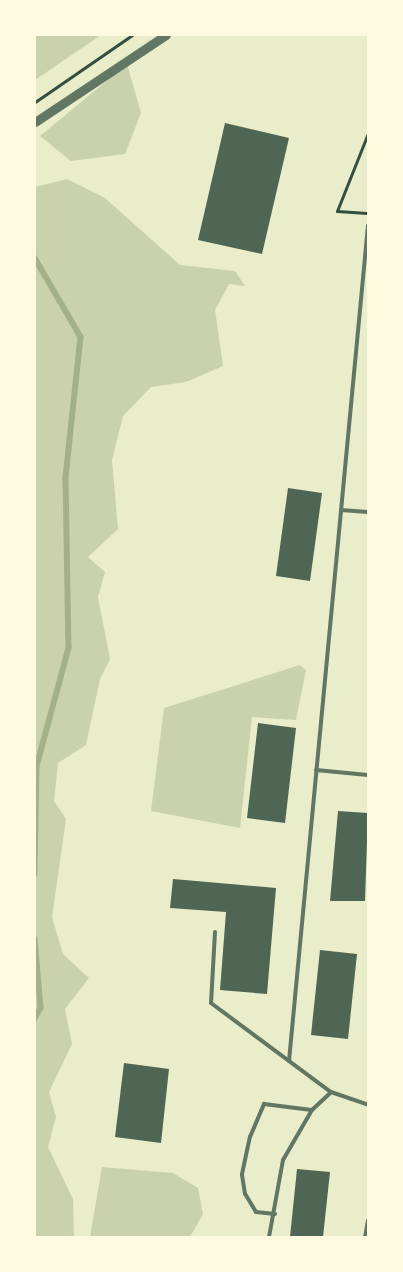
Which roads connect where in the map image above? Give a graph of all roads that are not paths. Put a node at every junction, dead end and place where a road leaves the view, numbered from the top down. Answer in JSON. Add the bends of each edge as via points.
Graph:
{"nodes":[{"id":1,"x":166,"y":35,"type":"edge"},
{"id":2,"x":35,"y":122,"type":"edge"},
{"id":3,"x":368,"y":226,"type":"edge"},
{"id":4,"x":341,"y":510,"type":"junction"},
{"id":5,"x":368,"y":512,"type":"edge"},
{"id":6,"x":316,"y":770,"type":"junction"},
{"id":7,"x":368,"y":775,"type":"edge"},
{"id":8,"x":215,"y":932,"type":"dead end"},
{"id":9,"x":289,"y":1061,"type":"junction"},
{"id":10,"x":332,"y":1092,"type":"junction"},
{"id":11,"x":368,"y":1105,"type":"edge"},
{"id":12,"x":312,"y":1110,"type":"junction"},
{"id":13,"x":275,"y":1214,"type":"junction"},
{"id":14,"x":368,"y":1220,"type":"edge"},
{"id":15,"x":268,"y":1237,"type":"edge"},
{"id":16,"x":365,"y":1237,"type":"edge"}],
"edges":[{"from":1,"to":2,"type":"street"},
{"from":3,"to":4,"type":"lane"},
{"from":4,"to":5,"type":"lane"},
{"from":4,"to":6,"type":"lane"},
{"from":6,"to":7,"type":"lane"},
{"from":6,"to":9,"type":"lane"},
{"from":8,"to":9,"type":"lane","via":[[211,1003]]},
{"from":9,"to":10,"type":"lane"},
{"from":10,"to":11,"type":"lane"},
{"from":10,"to":12,"type":"lane"},
{"from":12,"to":13,"type":"lane","via":[[283,1160]]},
{"from":12,"to":13,"type":"lane","via":[[264,1104],[250,1137],[242,1174],[245,1194],[256,1212]]},
{"from":13,"to":15,"type":"lane"},
{"from":14,"to":16,"type":"street"}]}
